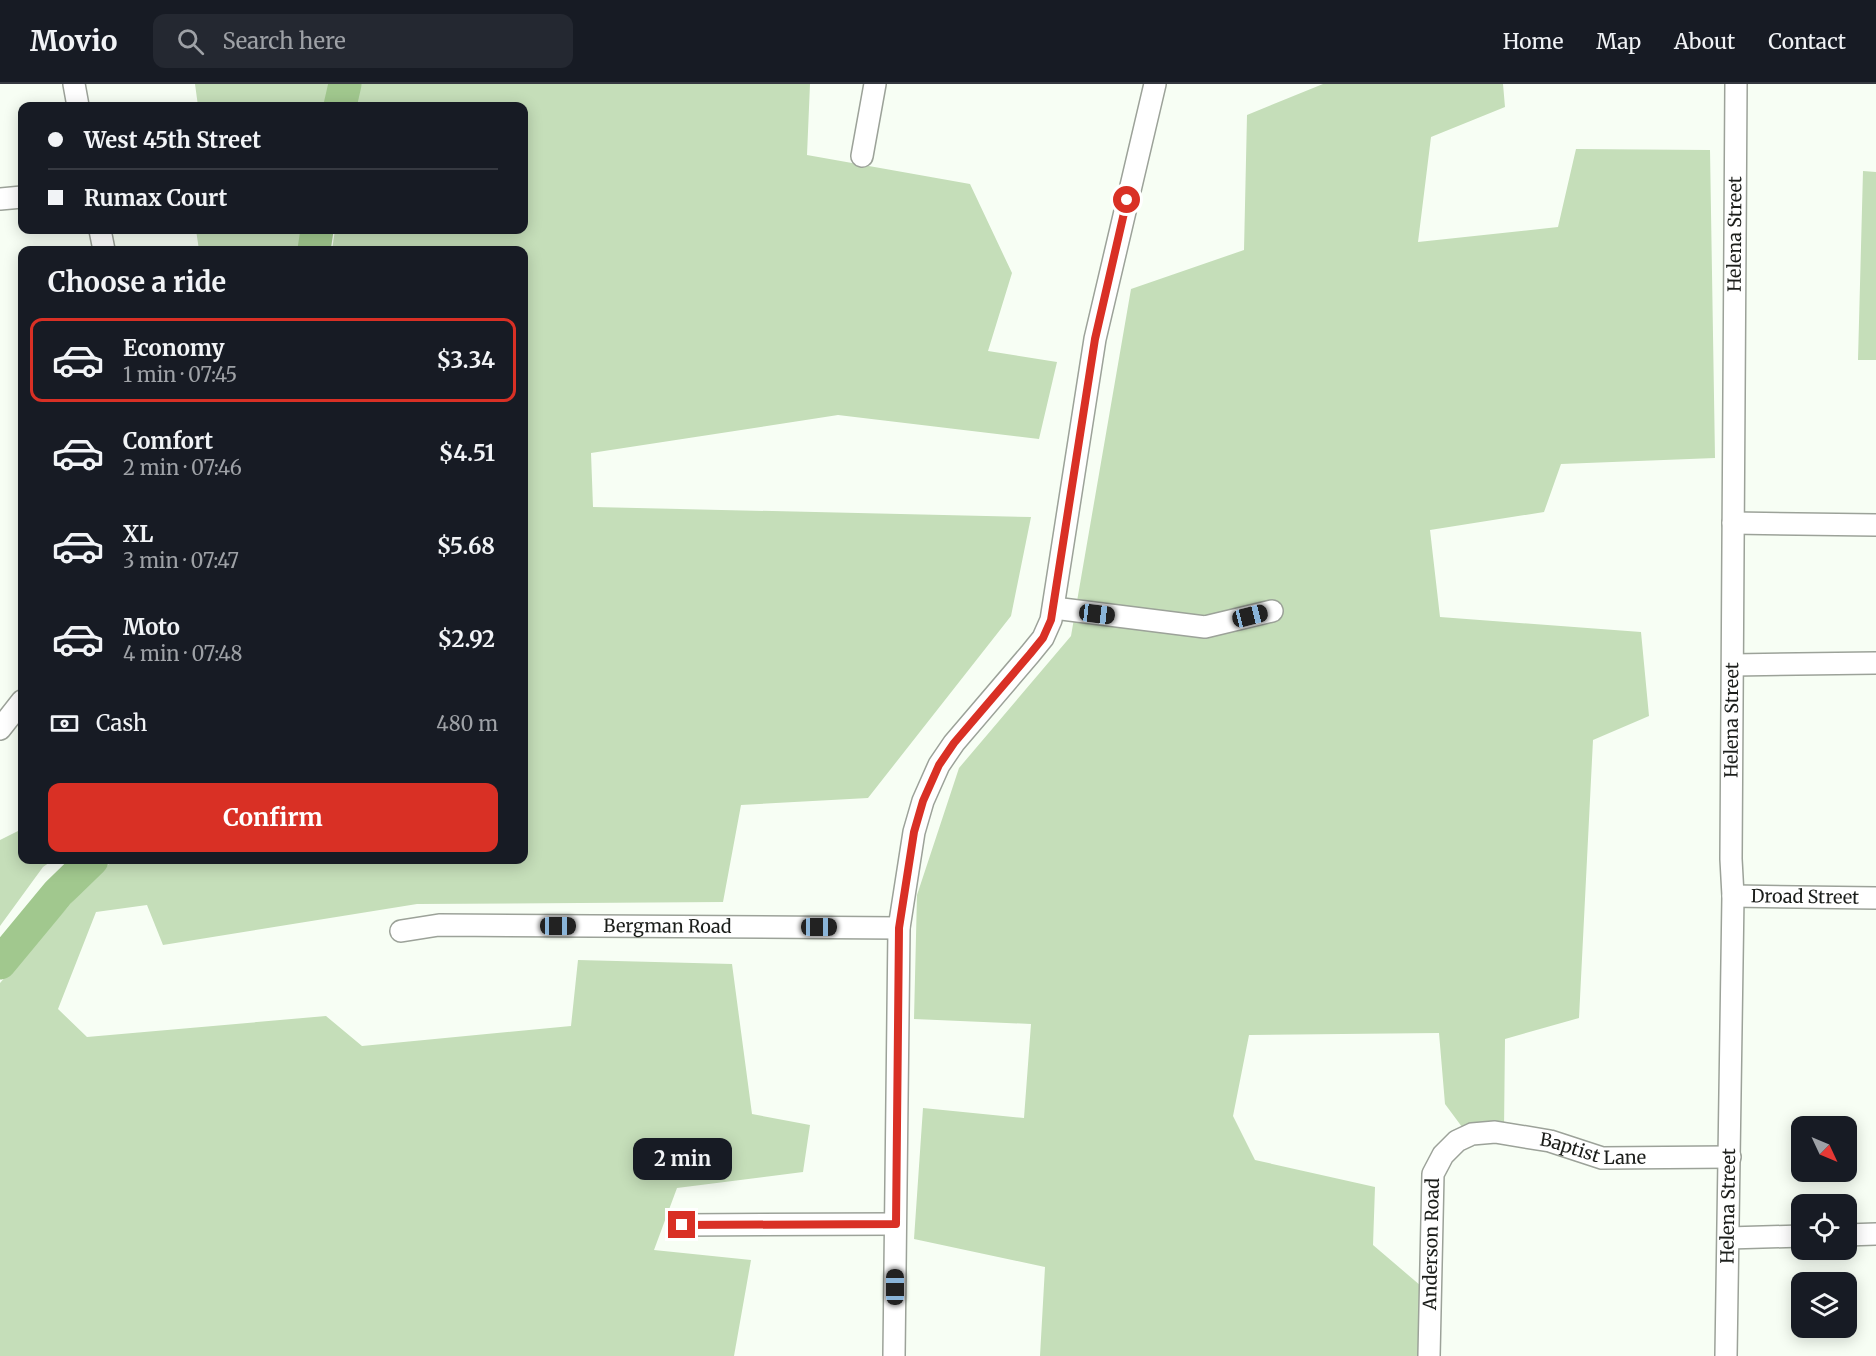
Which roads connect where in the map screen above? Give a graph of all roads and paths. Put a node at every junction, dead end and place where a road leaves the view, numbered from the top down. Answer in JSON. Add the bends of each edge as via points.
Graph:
{"nodes":[{"id":1,"x":74,"y":84,"type":"edge"},
{"id":2,"x":875,"y":84,"type":"edge"},
{"id":3,"x":1155,"y":84,"type":"edge"},
{"id":4,"x":1736,"y":84,"type":"edge"},
{"id":5,"x":77,"y":102,"type":"edge"},
{"id":6,"x":862,"y":156,"type":"dead end"},
{"id":7,"x":18,"y":197,"type":"edge"},
{"id":8,"x":0,"y":199,"type":"edge"},
{"id":9,"x":1733,"y":523,"type":"junction"},
{"id":10,"x":1876,"y":525,"type":"edge"},
{"id":11,"x":1054,"y":608,"type":"junction"},
{"id":12,"x":1272,"y":611,"type":"dead end"},
{"id":13,"x":1876,"y":663,"type":"edge"},
{"id":14,"x":1733,"y":665,"type":"junction"},
{"id":15,"x":18,"y":706,"type":"edge"},
{"id":16,"x":0,"y":729,"type":"edge"},
{"id":17,"x":1733,"y":896,"type":"junction"},
{"id":18,"x":1876,"y":898,"type":"edge"},
{"id":19,"x":899,"y":928,"type":"junction"},
{"id":20,"x":401,"y":931,"type":"dead end"},
{"id":21,"x":1457,"y":1141,"type":"joint"},
{"id":22,"x":1730,"y":1157,"type":"junction"},
{"id":23,"x":896,"y":1224,"type":"junction"},
{"id":24,"x":682,"y":1225,"type":"dead end"},
{"id":25,"x":1876,"y":1234,"type":"edge"},
{"id":26,"x":1857,"y":1235,"type":"edge"},
{"id":27,"x":1791,"y":1236,"type":"edge"},
{"id":28,"x":1728,"y":1238,"type":"junction"},
{"id":29,"x":894,"y":1356,"type":"edge"},
{"id":30,"x":1429,"y":1356,"type":"edge"},
{"id":31,"x":1726,"y":1356,"type":"edge"}],
"edges":[{"from":1,"to":5,"type":"street"},
{"from":2,"to":6,"type":"street"},
{"from":3,"to":11,"type":"street","via":[[1095,339]]},
{"from":4,"to":9,"type":"street","name":"Helena Street"},
{"from":7,"to":8,"type":"street"},
{"from":9,"to":10,"type":"street"},
{"from":9,"to":14,"type":"street","name":"Helena Street"},
{"from":11,"to":12,"type":"street","via":[[1205,627]]},
{"from":11,"to":19,"type":"street","via":[[1043,638],[939,765],[914,832]]},
{"from":13,"to":14,"type":"street"},
{"from":14,"to":17,"type":"street","name":"Helena Street"},
{"from":15,"to":16,"type":"street"},
{"from":17,"to":18,"type":"street","name":"Droad Street"},
{"from":17,"to":22,"type":"street","name":"Helena Street"},
{"from":19,"to":20,"type":"street","name":"Bergman Road","via":[[439,925]]},
{"from":19,"to":23,"type":"street"},
{"from":21,"to":22,"type":"street","name":"Baptist Lane","via":[[1472,1134],[1495,1132],[1550,1141],[1602,1158]]},
{"from":21,"to":30,"type":"street","name":"Anderson Road","via":[[1443,1155],[1433,1174]]},
{"from":22,"to":28,"type":"street","name":"Helena Street"},
{"from":23,"to":24,"type":"street"},
{"from":23,"to":29,"type":"street"},
{"from":25,"to":26,"type":"street"},
{"from":27,"to":28,"type":"street"},
{"from":28,"to":31,"type":"street","name":"Helena Street"}]}
